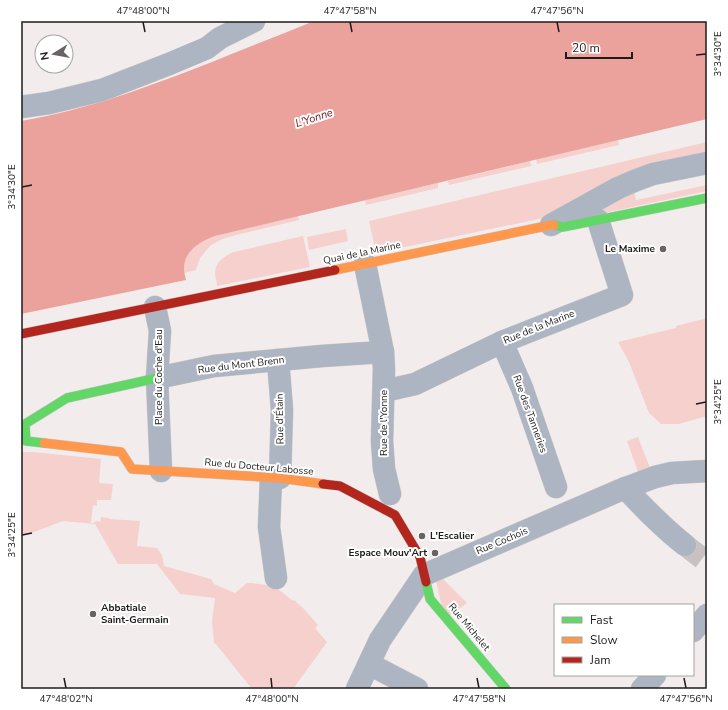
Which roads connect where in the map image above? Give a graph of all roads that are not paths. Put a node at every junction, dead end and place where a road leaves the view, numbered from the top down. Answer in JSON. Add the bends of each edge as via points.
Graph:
{"nodes":[{"id":1,"x":218,"y":21,"type":"edge"},
{"id":2,"x":246,"y":25,"type":"edge"},
{"id":3,"x":21,"y":107,"type":"edge"},
{"id":4,"x":707,"y":163,"type":"edge"},
{"id":5,"x":707,"y":198,"type":"edge"},
{"id":6,"x":598,"y":220,"type":"junction"},
{"id":7,"x":551,"y":225,"type":"junction"},
{"id":8,"x":365,"y":264,"type":"junction"},
{"id":9,"x":155,"y":307,"type":"junction"},
{"id":10,"x":21,"y":334,"type":"edge"},
{"id":11,"x":502,"y":342,"type":"junction"},
{"id":12,"x":383,"y":352,"type":"junction"},
{"id":13,"x":278,"y":360,"type":"junction"},
{"id":14,"x":157,"y":378,"type":"junction"},
{"id":15,"x":384,"y":391,"type":"junction"},
{"id":16,"x":23,"y":424,"type":"edge"},
{"id":17,"x":161,"y":471,"type":"junction"},
{"id":18,"x":707,"y":471,"type":"edge"},
{"id":19,"x":275,"y":477,"type":"junction"},
{"id":20,"x":625,"y":488,"type":"junction"},
{"id":21,"x":390,"y":494,"type":"dead end"},
{"id":22,"x":561,"y":502,"type":"junction"},
{"id":23,"x":685,"y":545,"type":"tunnel mouth"},
{"id":24,"x":424,"y":575,"type":"junction"},
{"id":25,"x":276,"y":578,"type":"dead end"},
{"id":26,"x":707,"y":615,"type":"edge"},
{"id":27,"x":694,"y":630,"type":"edge"},
{"id":28,"x":369,"y":664,"type":"junction"},
{"id":29,"x":654,"y":676,"type":"edge"},
{"id":30,"x":357,"y":689,"type":"edge"},
{"id":31,"x":417,"y":689,"type":"edge"},
{"id":32,"x":506,"y":689,"type":"edge"},
{"id":33,"x":642,"y":689,"type":"edge"}],
"edges":[{"from":1,"to":2,"type":"street"},
{"from":2,"to":3,"type":"street","via":[[220,38],[207,48],[102,90]]},
{"from":4,"to":7,"type":"street","via":[[653,174],[634,181]]},
{"from":5,"to":6,"type":"street","name":"Quai de la Marine"},
{"from":6,"to":7,"type":"street","name":"Quai de la Marine","via":[[563,227]]},
{"from":6,"to":11,"type":"street","name":"Rue de la Marine","via":[[622,295]]},
{"from":7,"to":8,"type":"street","name":"Quai de la Marine"},
{"from":8,"to":9,"type":"street","name":"Quai de la Marine"},
{"from":8,"to":12,"type":"street","name":"Rue de l'Yonne"},
{"from":9,"to":10,"type":"street","name":"Quai de la Marine"},
{"from":9,"to":14,"type":"street","name":"Place du Coche d'Eau","via":[[160,331]]},
{"from":11,"to":15,"type":"street","name":"Rue de la Marine","via":[[415,384]]},
{"from":11,"to":22,"type":"street","name":"Rue des Tanneries","via":[[522,388]]},
{"from":12,"to":13,"type":"street","name":"Rue du Mont Brenn"},
{"from":12,"to":15,"type":"street","name":"Rue de l'Yonne"},
{"from":13,"to":14,"type":"street","name":"Rue du Mont Brenn","via":[[214,366]]},
{"from":13,"to":19,"type":"street","name":"Rue d'Étain","via":[[282,410]]},
{"from":14,"to":16,"type":"street","name":"Rue du Mont Brenn","via":[[67,398]]},
{"from":14,"to":17,"type":"street","name":"Place du Coche d'Eau"},
{"from":15,"to":21,"type":"street","name":"Rue de l'Yonne","via":[[382,441],[384,468]]},
{"from":16,"to":17,"type":"street","name":"Rue du Mont Brenn","via":[[26,441],[121,452],[132,469]]},
{"from":17,"to":19,"type":"street","name":"Rue du Docteur Labosse"},
{"from":18,"to":20,"type":"street","name":"Rue Cochois","via":[[672,472]]},
{"from":19,"to":24,"type":"street","name":"Rue du Docteur Labosse","via":[[340,486],[395,514],[420,558]]},
{"from":19,"to":25,"type":"street","name":"Rue d'Étain","via":[[269,527]]},
{"from":20,"to":22,"type":"street","name":"Rue Cochois"},
{"from":20,"to":23,"type":"street"},
{"from":22,"to":24,"type":"street","name":"Rue Cochois"},
{"from":24,"to":28,"type":"street","via":[[380,640]]},
{"from":24,"to":32,"type":"street","name":"Rue Michelet","via":[[430,599]]},
{"from":26,"to":27,"type":"street"},
{"from":28,"to":30,"type":"street"},
{"from":28,"to":31,"type":"street"},
{"from":29,"to":33,"type":"street"}]}
